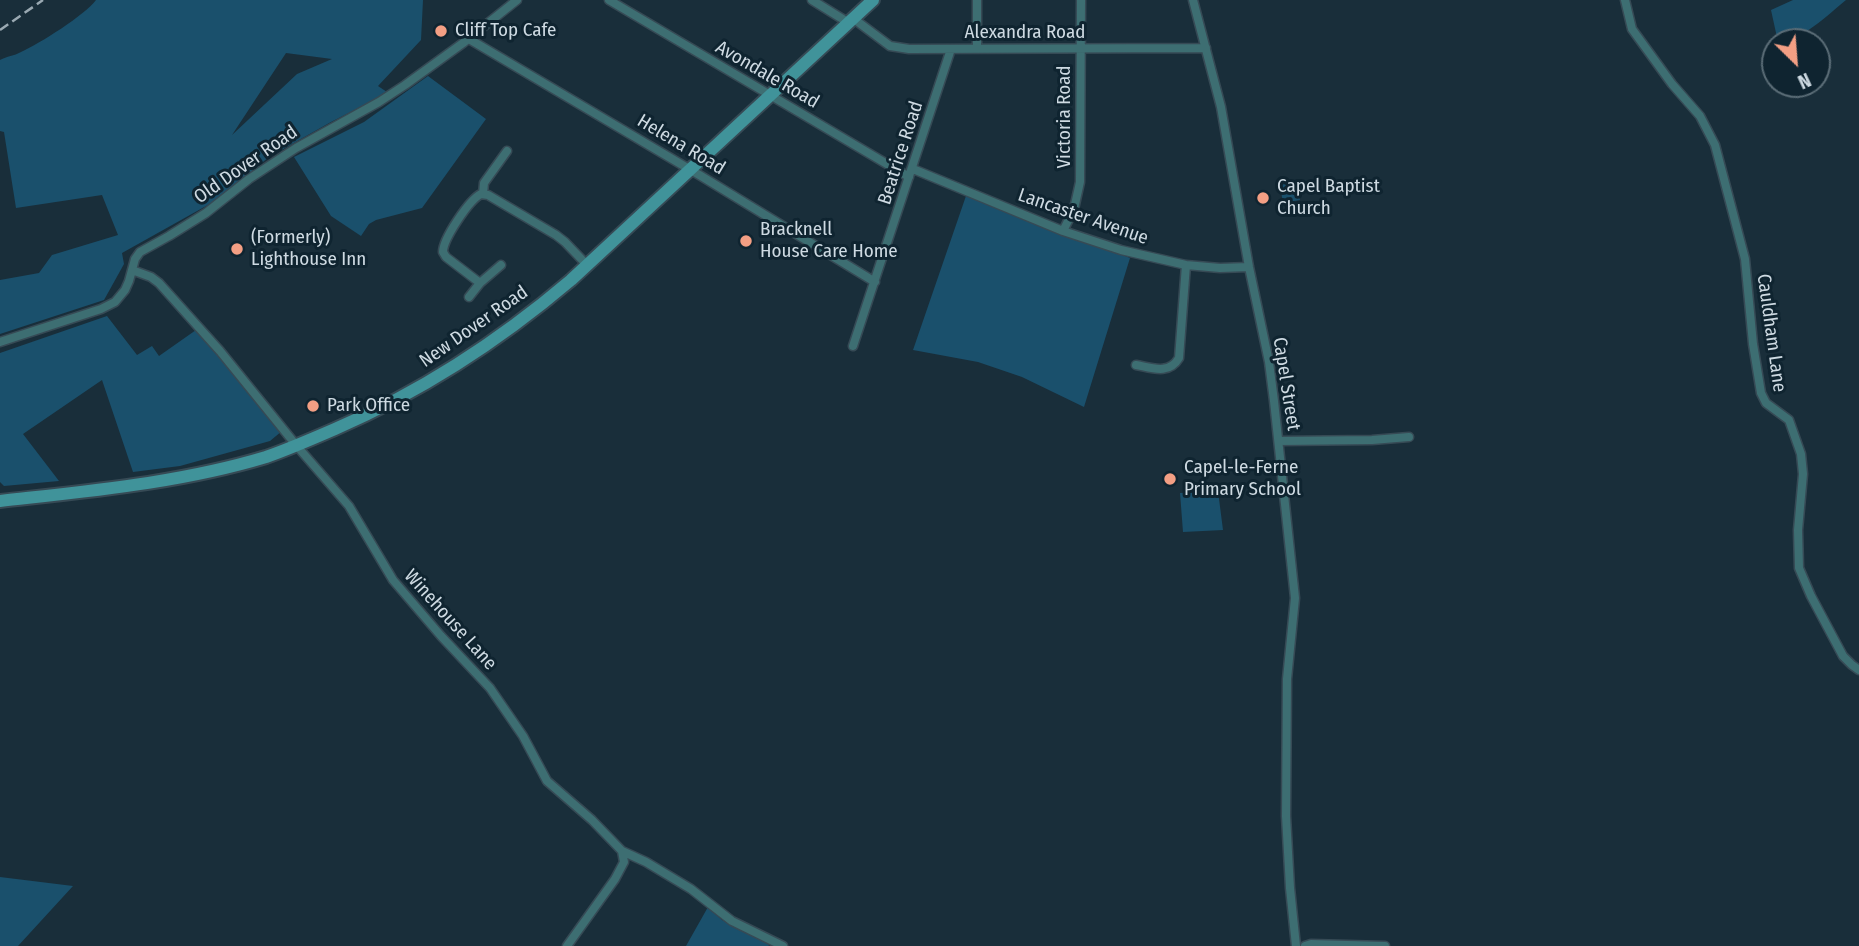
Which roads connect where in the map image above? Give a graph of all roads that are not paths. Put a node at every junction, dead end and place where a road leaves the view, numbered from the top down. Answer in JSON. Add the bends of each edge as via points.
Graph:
{"nodes":[{"id":1,"x":517,"y":0,"type":"edge"},
{"id":2,"x":609,"y":0,"type":"edge"},
{"id":3,"x":813,"y":0,"type":"edge"},
{"id":4,"x":873,"y":0,"type":"edge"},
{"id":5,"x":977,"y":0,"type":"edge"},
{"id":6,"x":1081,"y":0,"type":"edge"},
{"id":7,"x":1193,"y":0,"type":"edge"},
{"id":8,"x":1625,"y":0,"type":"edge"},
{"id":9,"x":852,"y":21,"type":"junction"},
{"id":10,"x":469,"y":38,"type":"junction"},
{"id":11,"x":977,"y":48,"type":"junction"},
{"id":12,"x":1081,"y":48,"type":"junction"},
{"id":13,"x":1206,"y":48,"type":"junction"},
{"id":14,"x":951,"y":49,"type":"junction"},
{"id":15,"x":770,"y":95,"type":"junction"},
{"id":16,"x":508,"y":151,"type":"dead end"},
{"id":17,"x":691,"y":170,"type":"junction"},
{"id":18,"x":911,"y":173,"type":"junction"},
{"id":19,"x":483,"y":194,"type":"junction"},
{"id":20,"x":1063,"y":231,"type":"junction"},
{"id":21,"x":501,"y":265,"type":"dead end"},
{"id":22,"x":587,"y":265,"type":"junction"},
{"id":23,"x":1186,"y":265,"type":"junction"},
{"id":24,"x":1249,"y":267,"type":"junction"},
{"id":25,"x":132,"y":270,"type":"junction"},
{"id":26,"x":875,"y":282,"type":"junction"},
{"id":27,"x":480,"y":283,"type":"junction"},
{"id":28,"x":469,"y":297,"type":"dead end"},
{"id":29,"x":0,"y":342,"type":"edge"},
{"id":30,"x":853,"y":346,"type":"dead end"},
{"id":31,"x":1136,"y":365,"type":"dead end"},
{"id":32,"x":1409,"y":436,"type":"dead end"},
{"id":33,"x":1279,"y":441,"type":"junction"},
{"id":34,"x":296,"y":446,"type":"junction"},
{"id":35,"x":0,"y":501,"type":"edge"},
{"id":36,"x":1859,"y":670,"type":"edge"},
{"id":37,"x":622,"y":851,"type":"junction"},
{"id":38,"x":567,"y":946,"type":"edge"},
{"id":39,"x":783,"y":946,"type":"edge"},
{"id":40,"x":1296,"y":946,"type":"edge"},
{"id":41,"x":1305,"y":946,"type":"edge"},
{"id":42,"x":1385,"y":946,"type":"edge"}],
"edges":[{"from":1,"to":10,"type":"street","name":"Old Dover Road"},
{"from":2,"to":15,"type":"street","name":"Avondale Road"},
{"from":3,"to":9,"type":"street","name":"Alexandra Road"},
{"from":4,"to":9,"type":"main road","name":"New Dover Road"},
{"from":5,"to":11,"type":"street"},
{"from":6,"to":12,"type":"street","name":"Victoria Road"},
{"from":7,"to":13,"type":"street","name":"Capel Street"},
{"from":8,"to":36,"type":"street","name":"Cauldham Lane","via":[[1632,29],[1700,116],[1714,145],[1745,259],[1761,393],[1766,403],[1789,420],[1801,454],[1799,568],[1843,656]]},
{"from":9,"to":14,"type":"street","name":"Alexandra Road","via":[[894,47]]},
{"from":9,"to":15,"type":"main road","name":"New Dover Road"},
{"from":10,"to":17,"type":"street","name":"Helena Road"},
{"from":10,"to":25,"type":"street","name":"Old Dover Road","via":[[388,96],[296,148],[206,213],[144,248]]},
{"from":11,"to":12,"type":"street","name":"Alexandra Road"},
{"from":11,"to":14,"type":"street","name":"Alexandra Road"},
{"from":12,"to":13,"type":"street","name":"Alexandra Road"},
{"from":12,"to":20,"type":"street","name":"Victoria Road","via":[[1080,186]]},
{"from":13,"to":24,"type":"street","name":"Capel Street","via":[[1222,107]]},
{"from":14,"to":18,"type":"street","name":"Beatrice Road"},
{"from":15,"to":17,"type":"main road","name":"New Dover Road"},
{"from":15,"to":18,"type":"street","name":"Avondale Road"},
{"from":16,"to":19,"type":"street","via":[[484,183]]},
{"from":17,"to":22,"type":"main road","name":"New Dover Road"},
{"from":17,"to":26,"type":"street","name":"Helena Road"},
{"from":18,"to":20,"type":"street","name":"Lancaster Avenue"},
{"from":18,"to":26,"type":"street","name":"Beatrice Road"},
{"from":19,"to":22,"type":"street","via":[[561,239]]},
{"from":19,"to":27,"type":"street","via":[[471,201],[442,249]]},
{"from":20,"to":23,"type":"street","name":"Lancaster Avenue"},
{"from":21,"to":27,"type":"street"},
{"from":22,"to":34,"type":"main road","name":"New Dover Road","via":[[509,330],[444,373],[366,416]]},
{"from":23,"to":24,"type":"street","name":"Lancaster Avenue"},
{"from":23,"to":31,"type":"street","via":[[1179,358],[1164,369]]},
{"from":24,"to":33,"type":"street","name":"Capel Street","via":[[1269,362]]},
{"from":25,"to":29,"type":"street","name":"Old Dover Road","via":[[122,294],[108,306]]},
{"from":25,"to":34,"type":"street","name":"Winehouse Lane","via":[[159,283]]},
{"from":26,"to":30,"type":"street","name":"Beatrice Road"},
{"from":27,"to":28,"type":"street"},
{"from":32,"to":33,"type":"street"},
{"from":33,"to":40,"type":"street","name":"Capel Street","via":[[1295,598],[1287,679],[1286,816]]},
{"from":34,"to":35,"type":"main road","name":"New Dover Road","via":[[159,482]]},
{"from":34,"to":37,"type":"street","name":"Winehouse Lane","via":[[349,506],[393,580],[491,688],[547,781]]},
{"from":37,"to":38,"type":"street","via":[[624,862]]},
{"from":37,"to":39,"type":"street","name":"Winehouse Lane","via":[[691,889],[732,921]]},
{"from":41,"to":42,"type":"street"}]}
